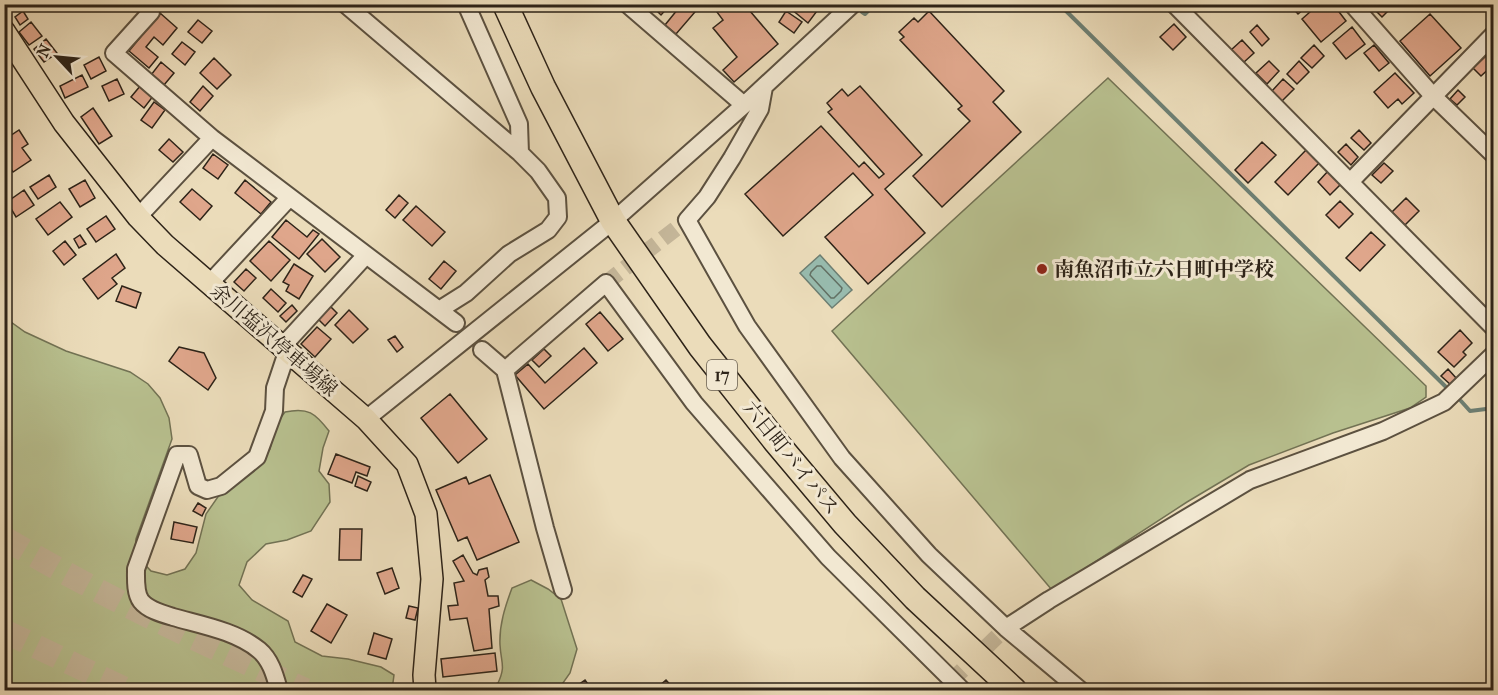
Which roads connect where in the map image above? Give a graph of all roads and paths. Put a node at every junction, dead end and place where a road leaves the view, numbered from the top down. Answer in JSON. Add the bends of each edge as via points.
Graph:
{"nodes":[{"id":1,"x":345,"y":4,"type":"edge"},
{"id":2,"x":466,"y":4,"type":"edge"},
{"id":3,"x":505,"y":4,"type":"edge"},
{"id":4,"x":627,"y":4,"type":"edge"},
{"id":5,"x":853,"y":4,"type":"edge"},
{"id":6,"x":1174,"y":4,"type":"edge"},
{"id":7,"x":1352,"y":4,"type":"edge"},
{"id":8,"x":151,"y":12,"type":"dead end"},
{"id":9,"x":4,"y":31,"type":"edge"},
{"id":10,"x":1494,"y":34,"type":"edge"},
{"id":11,"x":764,"y":87,"type":"junction"},
{"id":12,"x":1433,"y":96,"type":"junction"},
{"id":13,"x":744,"y":105,"type":"junction"},
{"id":14,"x":212,"y":138,"type":"junction"},
{"id":15,"x":520,"y":153,"type":"junction"},
{"id":16,"x":1494,"y":155,"type":"edge"},
{"id":17,"x":1350,"y":182,"type":"junction"},
{"id":18,"x":290,"y":197,"type":"junction"},
{"id":19,"x":138,"y":217,"type":"junction"},
{"id":20,"x":613,"y":221,"type":"junction"},
{"id":21,"x":366,"y":255,"type":"junction"},
{"id":22,"x":209,"y":284,"type":"junction"},
{"id":23,"x":439,"y":310,"type":"junction"},
{"id":24,"x":456,"y":323,"type":"dead end"},
{"id":25,"x":1494,"y":328,"type":"edge"},
{"id":26,"x":284,"y":350,"type":"junction"},
{"id":27,"x":482,"y":350,"type":"dead end"},
{"id":28,"x":1494,"y":354,"type":"edge"},
{"id":29,"x":505,"y":370,"type":"junction"},
{"id":30,"x":366,"y":419,"type":"junction"},
{"id":31,"x":563,"y":590,"type":"dead end"},
{"id":32,"x":1006,"y":628,"type":"junction"},
{"id":33,"x":952,"y":687,"type":"edge"},
{"id":34,"x":279,"y":690,"type":"edge"},
{"id":35,"x":425,"y":690,"type":"edge"},
{"id":36,"x":1014,"y":690,"type":"edge"},
{"id":37,"x":1080,"y":690,"type":"edge"}],
"edges":[{"from":1,"to":15,"type":"street"},
{"from":2,"to":15,"type":"street","via":[[519,124]]},
{"from":3,"to":20,"type":"highway","name":"六日町バイパス","number":"17"},
{"from":4,"to":13,"type":"street"},
{"from":5,"to":11,"type":"street"},
{"from":6,"to":17,"type":"street"},
{"from":7,"to":12,"type":"street"},
{"from":8,"to":14,"type":"street","via":[[114,53]]},
{"from":9,"to":19,"type":"main road","name":"余川塩沢停車場線","via":[[64,123]]},
{"from":10,"to":12,"type":"street"},
{"from":11,"to":13,"type":"street"},
{"from":11,"to":32,"type":"street","via":[[760,109],[732,158],[687,220],[747,326],[842,458],[929,555]]},
{"from":12,"to":16,"type":"street"},
{"from":12,"to":17,"type":"street"},
{"from":13,"to":20,"type":"street"},
{"from":14,"to":18,"type":"street"},
{"from":14,"to":19,"type":"street"},
{"from":15,"to":23,"type":"street","via":[[557,198],[558,217],[548,230]]},
{"from":17,"to":25,"type":"street"},
{"from":18,"to":21,"type":"street"},
{"from":18,"to":22,"type":"street"},
{"from":19,"to":22,"type":"main road","name":"余川塩沢停車場線"},
{"from":20,"to":30,"type":"street"},
{"from":20,"to":36,"type":"highway","name":"六日町バイパス","number":"17","via":[[700,346],[845,524],[915,598]]},
{"from":21,"to":23,"type":"street"},
{"from":21,"to":26,"type":"street"},
{"from":22,"to":26,"type":"main road","name":"余川塩沢停車場線"},
{"from":23,"to":24,"type":"street"},
{"from":26,"to":30,"type":"main road","name":"余川塩沢停車場線"},
{"from":26,"to":34,"type":"street","via":[[274,411],[257,457],[221,486],[207,490],[198,486],[189,455],[177,455],[136,569],[141,601],[158,613],[221,631],[260,651],[273,670]]},
{"from":27,"to":29,"type":"street"},
{"from":28,"to":32,"type":"street","via":[[1444,402],[1383,431],[1250,480]]},
{"from":29,"to":31,"type":"street"},
{"from":29,"to":33,"type":"street","via":[[606,283],[694,403],[828,557]]},
{"from":30,"to":35,"type":"main road","name":"余川塩沢停車場線","via":[[407,464],[426,514],[432,579]]},
{"from":32,"to":37,"type":"street"}]}
